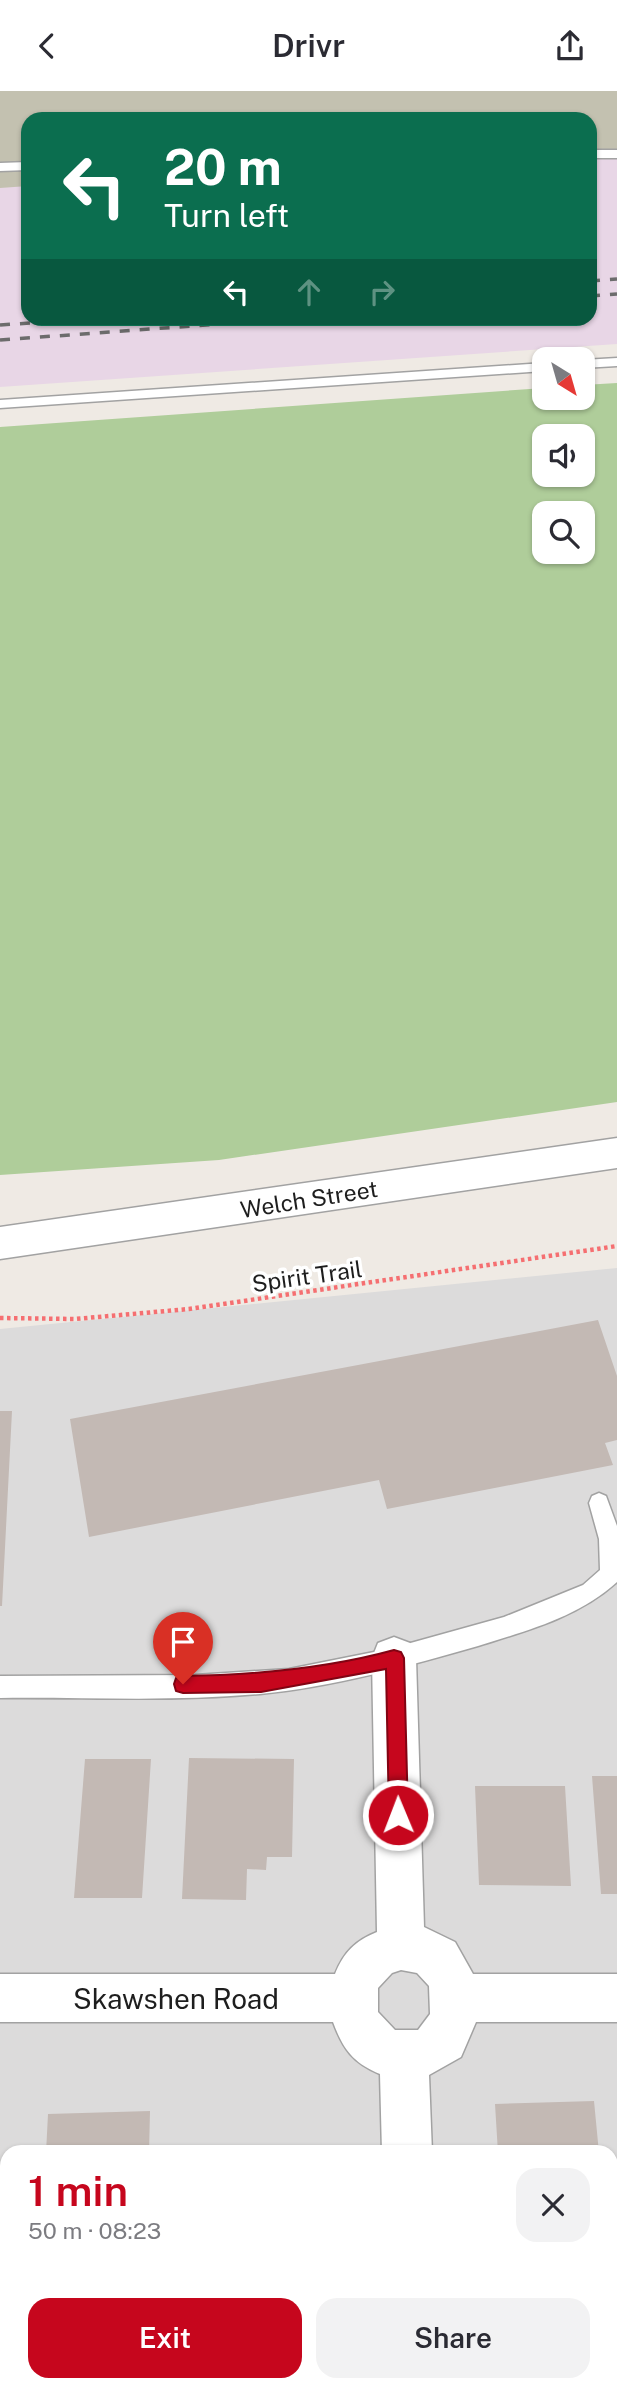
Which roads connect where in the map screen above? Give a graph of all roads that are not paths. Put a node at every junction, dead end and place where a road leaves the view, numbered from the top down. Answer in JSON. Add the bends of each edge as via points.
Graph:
{"nodes":[{"id":1,"x":597,"y":154,"type":"edge"},
{"id":2,"x":617,"y":154,"type":"edge"},
{"id":3,"x":21,"y":166,"type":"edge"},
{"id":4,"x":0,"y":167,"type":"edge"},
{"id":5,"x":617,"y":362,"type":"edge"},
{"id":6,"x":595,"y":363,"type":"edge"},
{"id":7,"x":532,"y":368,"type":"edge"},
{"id":8,"x":0,"y":404,"type":"edge"},
{"id":9,"x":617,"y":1153,"type":"edge"},
{"id":10,"x":0,"y":1243,"type":"edge"},
{"id":11,"x":599,"y":1503,"type":"dead end"},
{"id":12,"x":394,"y":1658,"type":"junction"},
{"id":13,"x":0,"y":1687,"type":"edge"},
{"id":14,"x":401,"y":1946,"type":"junction"},
{"id":15,"x":0,"y":1998,"type":"edge"},
{"id":16,"x":352,"y":1998,"type":"junction"},
{"id":17,"x":457,"y":1998,"type":"junction"},
{"id":18,"x":617,"y":1998,"type":"edge"},
{"id":19,"x":404,"y":2057,"type":"junction"},
{"id":20,"x":407,"y":2145,"type":"edge"}],
"edges":[{"from":1,"to":2,"type":"lane"},
{"from":3,"to":4,"type":"lane"},
{"from":5,"to":6,"type":"lane"},
{"from":7,"to":8,"type":"lane"},
{"from":9,"to":10,"type":"street","name":"Welch Street"},
{"from":11,"to":12,"type":"lane","via":[[613,1549],[609,1576],[592,1593],[528,1619]]},
{"from":12,"to":13,"type":"lane","via":[[261,1683]]},
{"from":12,"to":14,"type":"street"},
{"from":14,"to":16,"type":"street","via":[[382,1950],[366,1962]]},
{"from":14,"to":17,"type":"street","via":[[428,1952],[448,1971]]},
{"from":15,"to":16,"type":"street","name":"Skawshen Road"},
{"from":16,"to":19,"type":"street","via":[[355,2020],[366,2039],[384,2052]]},
{"from":17,"to":18,"type":"street"},
{"from":17,"to":19,"type":"street","via":[[455,2021],[444,2041],[425,2053]]},
{"from":19,"to":20,"type":"street"}]}
